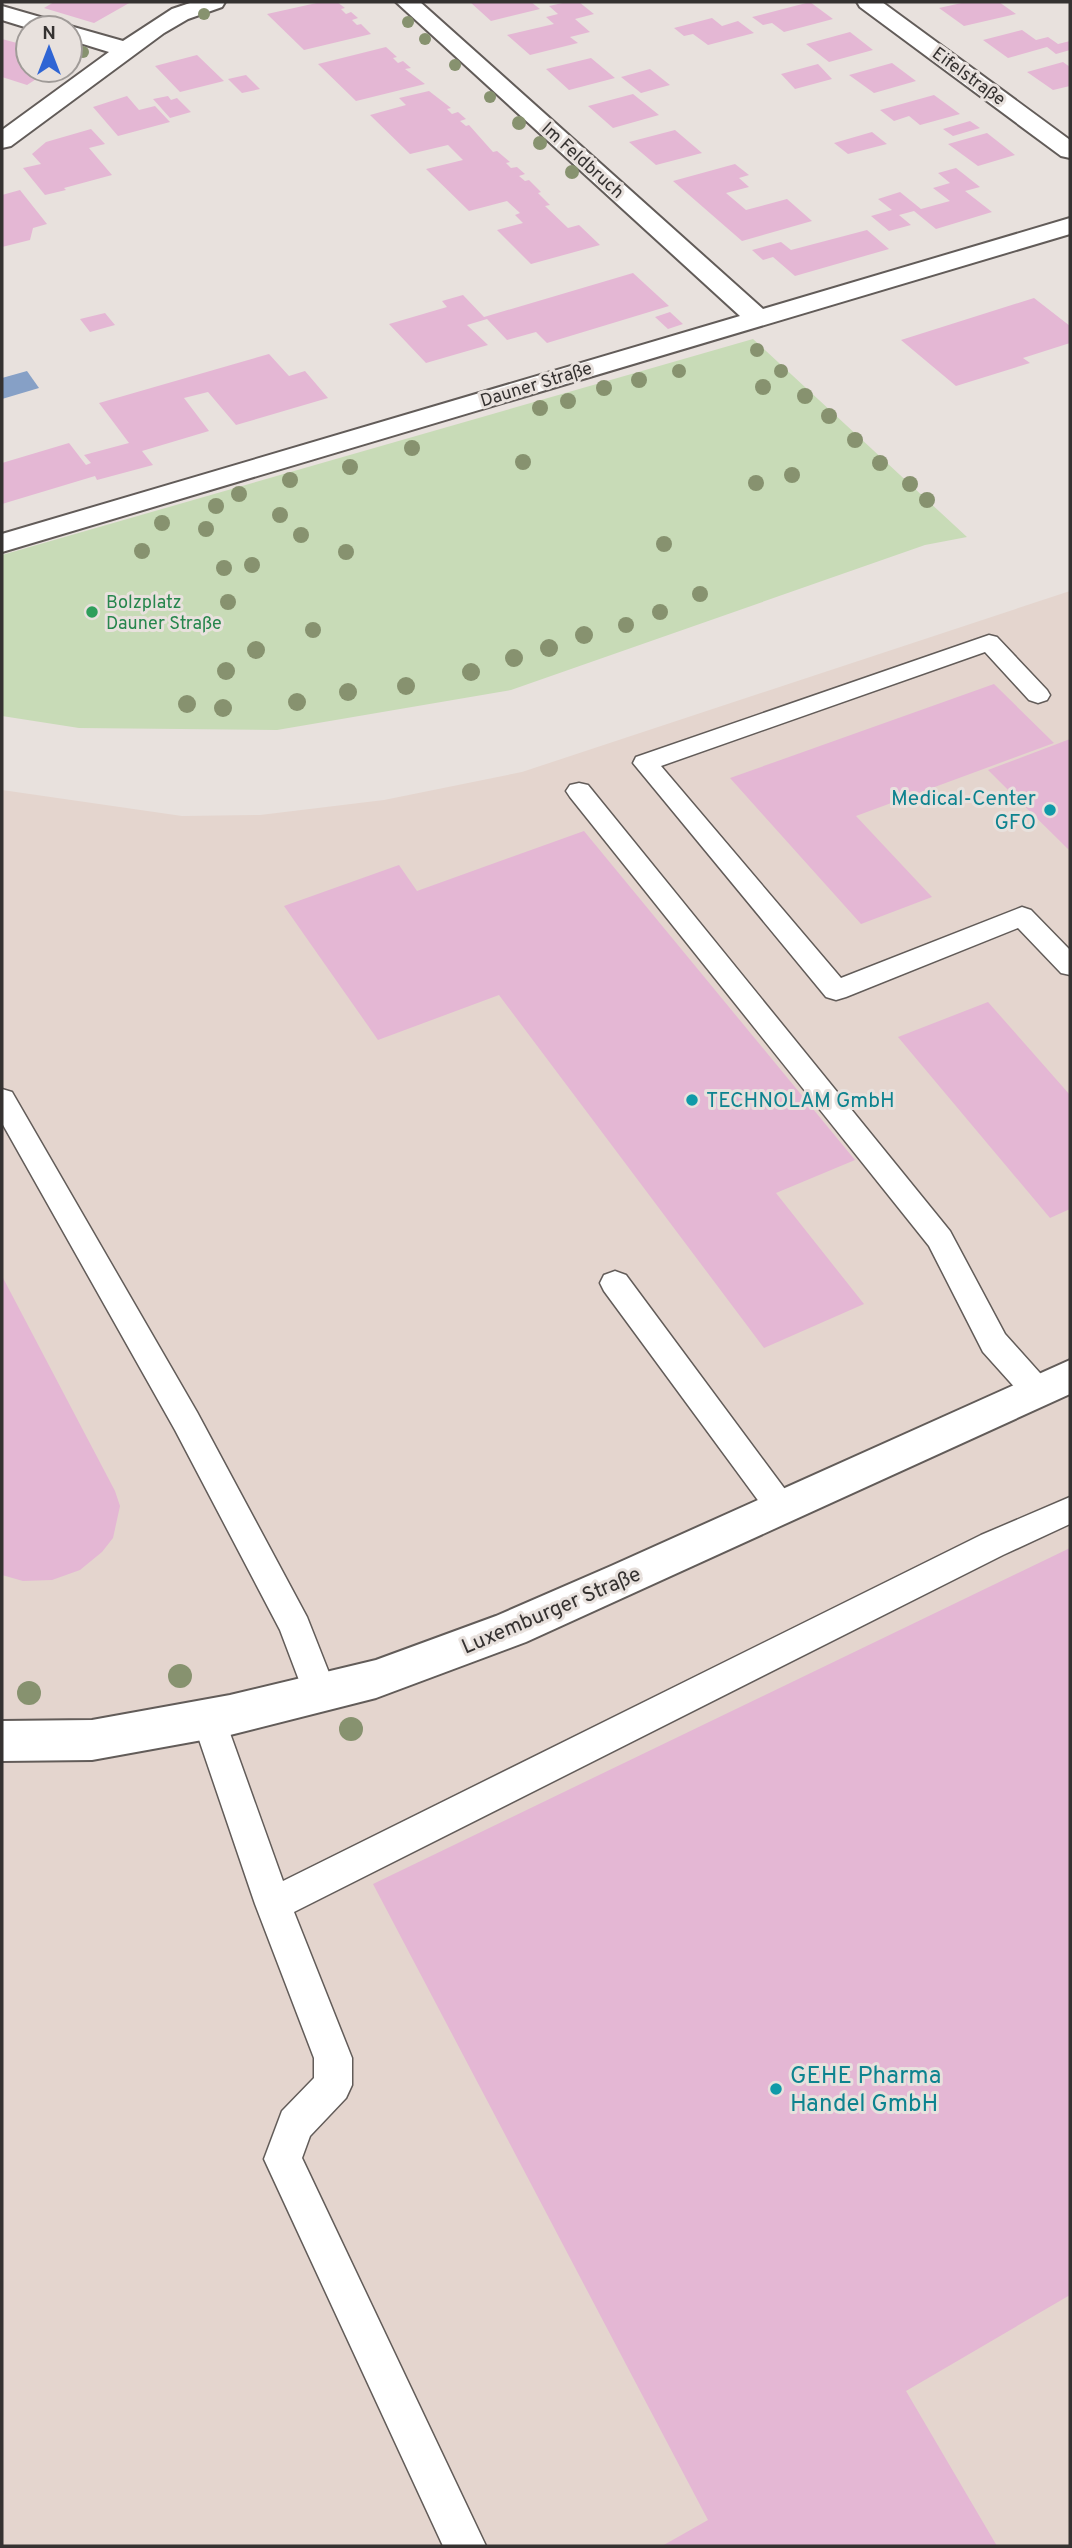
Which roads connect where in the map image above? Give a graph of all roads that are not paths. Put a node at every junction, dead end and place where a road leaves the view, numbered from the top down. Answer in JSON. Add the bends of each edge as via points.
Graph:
{"nodes":[{"id":1,"x":214,"y":2,"type":"edge"},
{"id":2,"x":407,"y":2,"type":"edge"},
{"id":3,"x":868,"y":2,"type":"edge"},
{"id":4,"x":84,"y":37,"type":"edge"},
{"id":5,"x":125,"y":49,"type":"junction"},
{"id":6,"x":2,"y":141,"type":"edge"},
{"id":7,"x":1070,"y":151,"type":"edge"},
{"id":8,"x":1070,"y":226,"type":"edge"},
{"id":9,"x":758,"y":318,"type":"junction"},
{"id":10,"x":2,"y":543,"type":"edge"},
{"id":11,"x":1038,"y":695,"type":"dead end"},
{"id":12,"x":579,"y":791,"type":"dead end"},
{"id":13,"x":1070,"y":966,"type":"edge"},
{"id":14,"x":2,"y":1099,"type":"edge"},
{"id":15,"x":615,"y":1283,"type":"dead end"},
{"id":16,"x":1054,"y":1383,"type":"edge"},
{"id":17,"x":782,"y":1509,"type":"junction"},
{"id":18,"x":1070,"y":1510,"type":"edge"},
{"id":19,"x":320,"y":1693,"type":"junction"},
{"id":20,"x":209,"y":1719,"type":"junction"},
{"id":21,"x":2,"y":1741,"type":"edge"},
{"id":22,"x":273,"y":1904,"type":"junction"},
{"id":23,"x":465,"y":2546,"type":"edge"}],
"edges":[{"from":1,"to":5,"type":"street","via":[[180,13]]},
{"from":2,"to":9,"type":"street","name":"Im Feldbruch"},
{"from":3,"to":7,"type":"street","name":"Eifelstraße"},
{"from":4,"to":5,"type":"street"},
{"from":5,"to":6,"type":"street"},
{"from":8,"to":9,"type":"street","name":"Dauner Straße"},
{"from":9,"to":10,"type":"street","name":"Dauner Straße"},
{"from":11,"to":13,"type":"lane","via":[[989,642],[645,762],[836,990],[1022,916]]},
{"from":12,"to":16,"type":"lane","via":[[940,1239],[994,1343]]},
{"from":14,"to":19,"type":"lane","via":[[192,1433],[295,1628]]},
{"from":15,"to":17,"type":"lane"},
{"from":16,"to":17,"type":"street","name":"Luxemburger Straße"},
{"from":17,"to":19,"type":"street","name":"Luxemburger Straße","via":[[510,1629],[376,1679]]},
{"from":18,"to":22,"type":"lane"},
{"from":19,"to":20,"type":"street","name":"Luxemburger Straße"},
{"from":20,"to":21,"type":"street","name":"Luxemburger Straße","via":[[92,1740]]},
{"from":20,"to":22,"type":"lane"},
{"from":22,"to":23,"type":"lane","via":[[333,2058],[333,2085],[295,2124],[283,2159]]}]}
